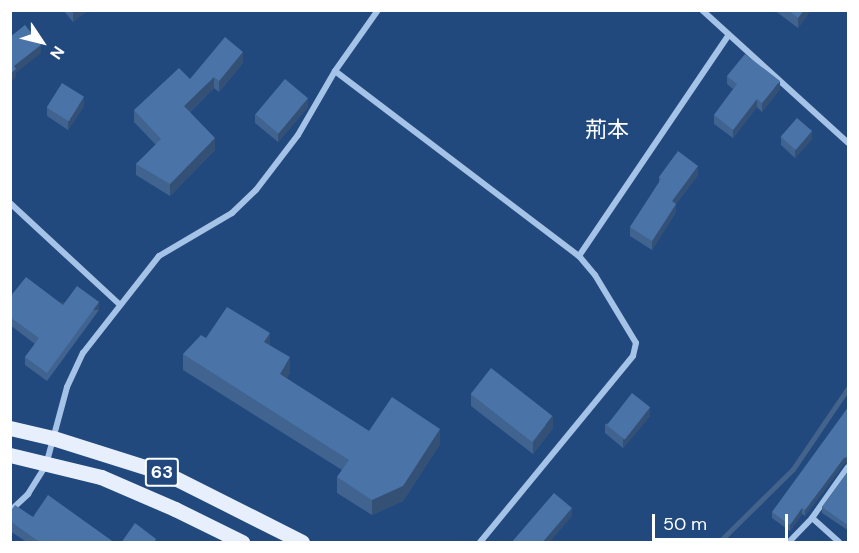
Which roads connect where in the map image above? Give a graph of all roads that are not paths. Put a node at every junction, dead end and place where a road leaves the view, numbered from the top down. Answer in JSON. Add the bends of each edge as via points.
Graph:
{"nodes":[{"id":1,"x":378,"y":10,"type":"edge"},
{"id":2,"x":702,"y":10,"type":"edge"},
{"id":3,"x":728,"y":36,"type":"junction"},
{"id":4,"x":335,"y":72,"type":"junction"},
{"id":5,"x":849,"y":143,"type":"edge"},
{"id":6,"x":10,"y":203,"type":"edge"},
{"id":7,"x":579,"y":256,"type":"junction"},
{"id":8,"x":120,"y":305,"type":"junction"},
{"id":9,"x":10,"y":428,"type":"edge"},
{"id":10,"x":53,"y":438,"type":"junction"},
{"id":11,"x":10,"y":455,"type":"edge"},
{"id":12,"x":46,"y":465,"type":"junction"},
{"id":13,"x":849,"y":467,"type":"edge"},
{"id":14,"x":10,"y":511,"type":"edge"},
{"id":15,"x":812,"y":518,"type":"junction"},
{"id":16,"x":242,"y":543,"type":"edge"},
{"id":17,"x":302,"y":543,"type":"edge"},
{"id":18,"x":480,"y":543,"type":"edge"},
{"id":19,"x":789,"y":543,"type":"edge"},
{"id":20,"x":839,"y":543,"type":"edge"}],
"edges":[{"from":1,"to":4,"type":"street"},
{"from":2,"to":3,"type":"street"},
{"from":3,"to":5,"type":"street"},
{"from":3,"to":7,"type":"street"},
{"from":4,"to":7,"type":"street"},
{"from":4,"to":8,"type":"street","via":[[298,135],[256,190],[232,213],[159,256]]},
{"from":6,"to":8,"type":"street"},
{"from":7,"to":18,"type":"street","via":[[596,275],[636,343],[633,357]]},
{"from":8,"to":10,"type":"street","via":[[83,354],[67,387]]},
{"from":9,"to":10,"type":"main road","number":"63"},
{"from":10,"to":12,"type":"street"},
{"from":10,"to":17,"type":"main road","number":"63","via":[[167,474]]},
{"from":11,"to":12,"type":"main road","number":"63"},
{"from":12,"to":14,"type":"street","via":[[28,494]]},
{"from":12,"to":16,"type":"main road","number":"63","via":[[101,477],[175,508]]},
{"from":13,"to":15,"type":"street"},
{"from":15,"to":19,"type":"street"},
{"from":15,"to":20,"type":"street"}]}
